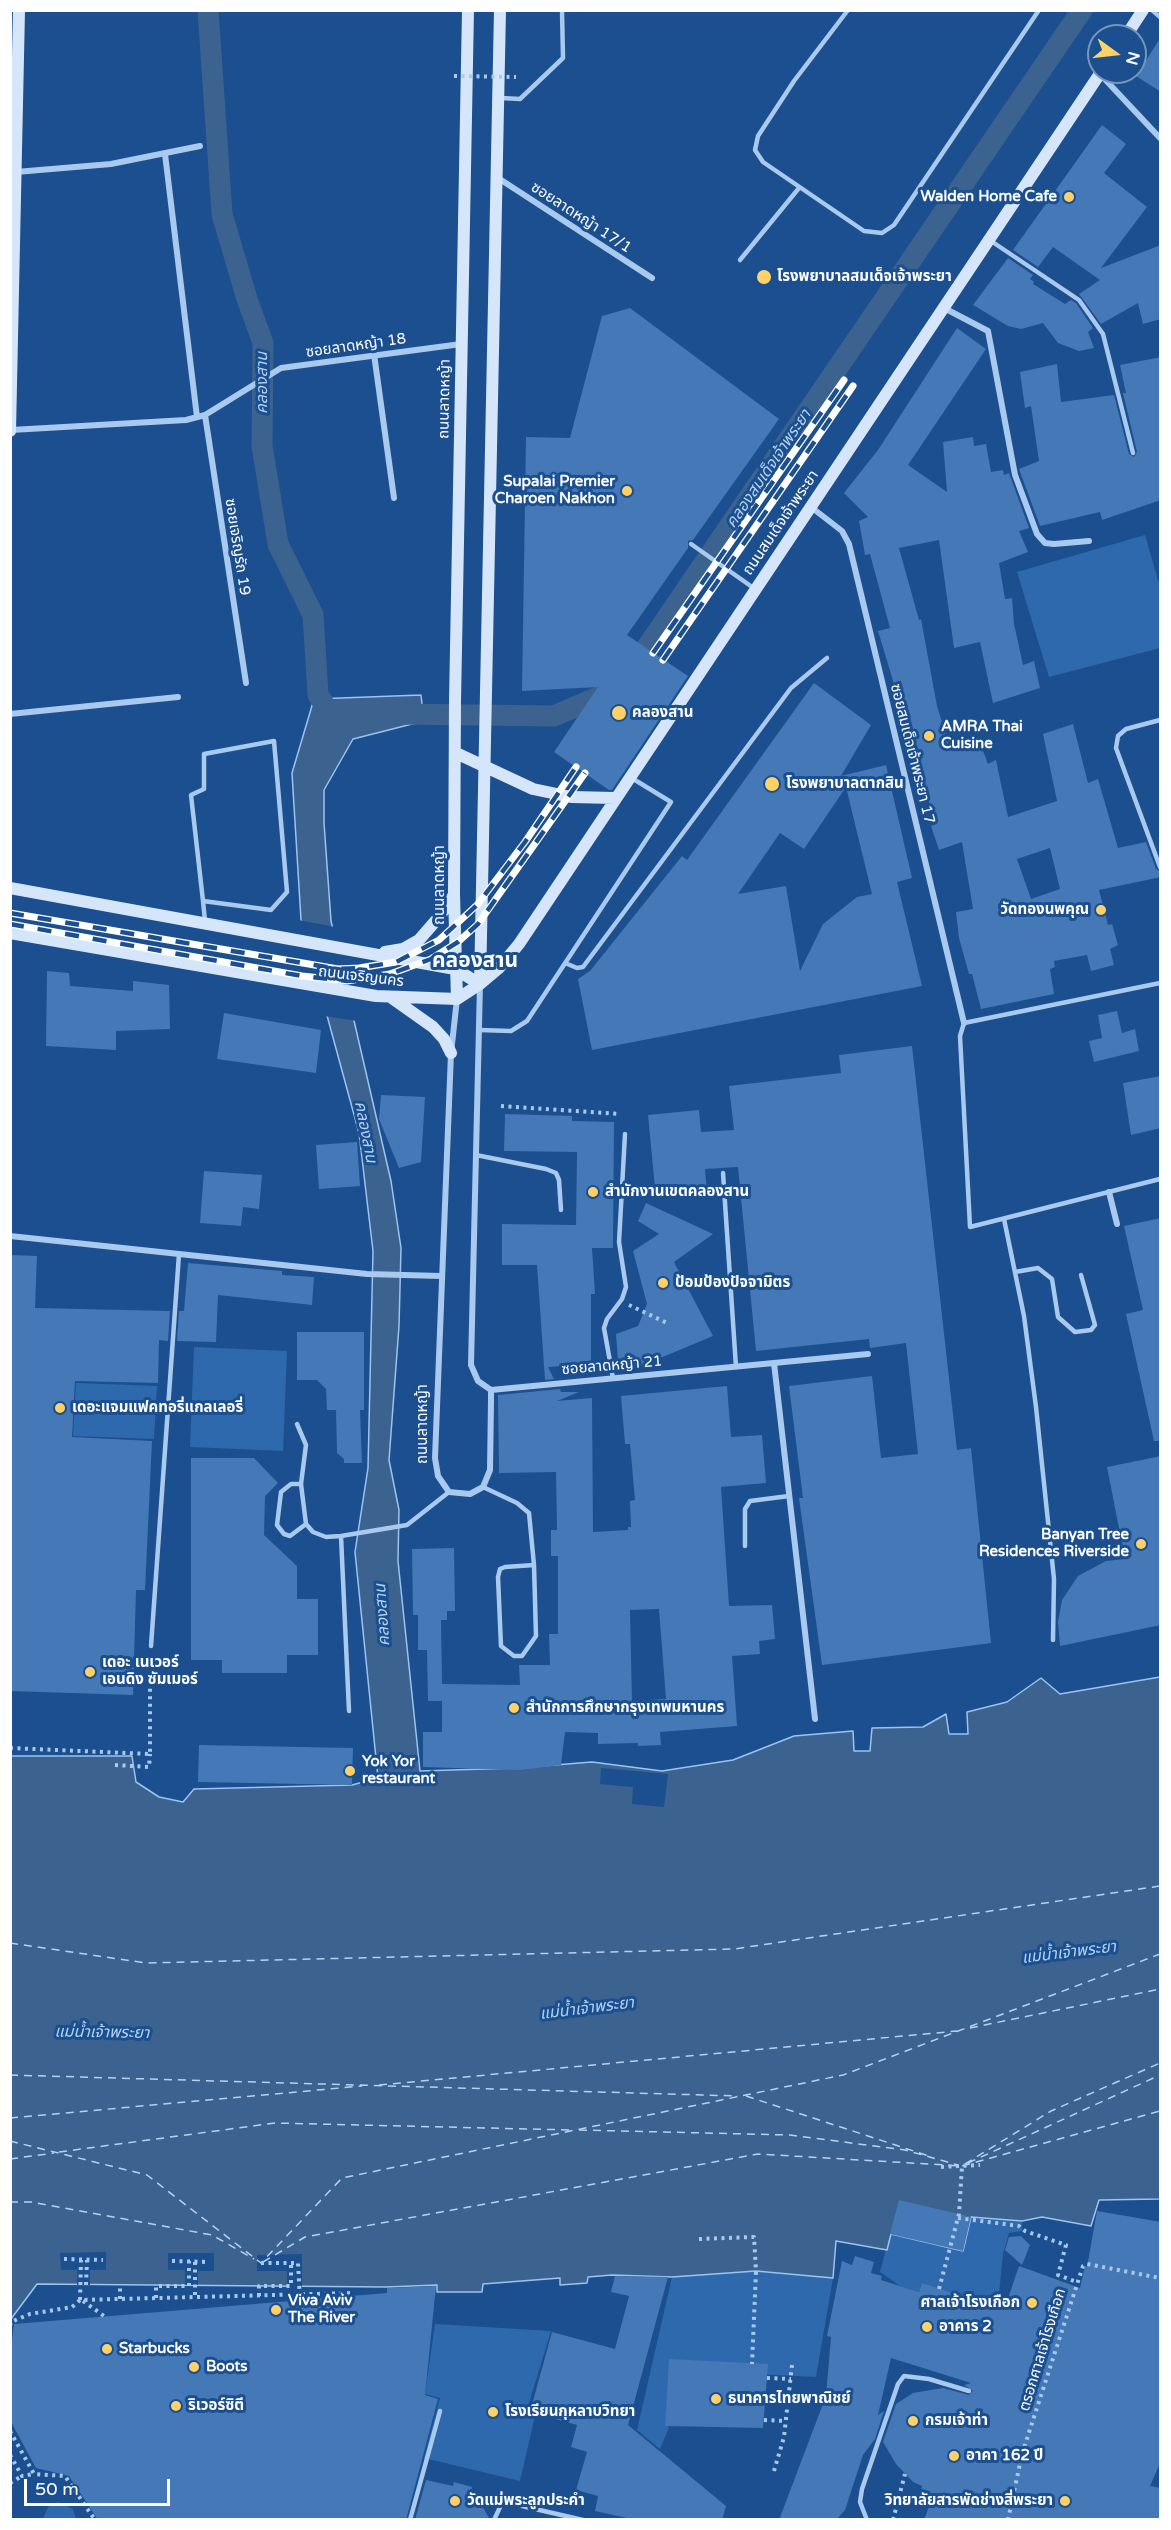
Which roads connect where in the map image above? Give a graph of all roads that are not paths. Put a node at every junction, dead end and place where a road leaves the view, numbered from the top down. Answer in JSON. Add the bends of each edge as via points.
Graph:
{"nodes":[{"id":1,"x":19,"y":10,"type":"edge"},
{"id":2,"x":468,"y":10,"type":"edge"},
{"id":3,"x":500,"y":10,"type":"edge"},
{"id":4,"x":562,"y":10,"type":"edge"},
{"id":5,"x":848,"y":10,"type":"edge"},
{"id":6,"x":1039,"y":10,"type":"edge"},
{"id":7,"x":1143,"y":10,"type":"edge"},
{"id":8,"x":1152,"y":10,"type":"edge"},
{"id":9,"x":1161,"y":17,"type":"edge"},
{"id":10,"x":1134,"y":24,"type":"edge"},
{"id":11,"x":15,"y":30,"type":"edge"},
{"id":12,"x":1093,"y":84,"type":"edge"},
{"id":13,"x":1110,"y":84,"type":"edge"},
{"id":14,"x":499,"y":98,"type":"junction"},
{"id":15,"x":1161,"y":138,"type":"edge"},
{"id":16,"x":200,"y":146,"type":"dead end"},
{"id":17,"x":165,"y":154,"type":"junction"},
{"id":18,"x":16,"y":172,"type":"junction"},
{"id":19,"x":497,"y":177,"type":"junction"},
{"id":20,"x":799,"y":188,"type":"junction"},
{"id":21,"x":989,"y":239,"type":"junction"},
{"id":22,"x":740,"y":260,"type":"dead end"},
{"id":23,"x":652,"y":278,"type":"dead end"},
{"id":24,"x":943,"y":308,"type":"junction"},
{"id":25,"x":461,"y":344,"type":"junction"},
{"id":26,"x":374,"y":354,"type":"junction"},
{"id":27,"x":205,"y":415,"type":"junction"},
{"id":28,"x":197,"y":417,"type":"junction"},
{"id":29,"x":10,"y":431,"type":"edge"},
{"id":30,"x":1132,"y":453,"type":"dead end"},
{"id":31,"x":394,"y":498,"type":"dead end"},
{"id":32,"x":810,"y":506,"type":"junction"},
{"id":33,"x":1089,"y":541,"type":"dead end"},
{"id":34,"x":691,"y":544,"type":"dead end"},
{"id":35,"x":755,"y":589,"type":"junction"},
{"id":36,"x":827,"y":658,"type":"dead end"},
{"id":37,"x":246,"y":683,"type":"dead end"},
{"id":38,"x":178,"y":697,"type":"dead end"},
{"id":39,"x":10,"y":714,"type":"edge"},
{"id":40,"x":1161,"y":720,"type":"edge"},
{"id":41,"x":456,"y":753,"type":"junction"},
{"id":42,"x":485,"y":767,"type":"junction"},
{"id":43,"x":629,"y":777,"type":"junction"},
{"id":44,"x":615,"y":798,"type":"junction"},
{"id":45,"x":1161,"y":867,"type":"edge"},
{"id":46,"x":10,"y":888,"type":"edge"},
{"id":47,"x":454,"y":894,"type":"junction"},
{"id":48,"x":203,"y":901,"type":"junction"},
{"id":49,"x":206,"y":924,"type":"junction"},
{"id":50,"x":10,"y":933,"type":"edge"},
{"id":51,"x":367,"y":952,"type":"junction"},
{"id":52,"x":565,"y":963,"type":"junction"},
{"id":53,"x":455,"y":969,"type":"junction"},
{"id":54,"x":1161,"y":983,"type":"edge"},
{"id":55,"x":480,"y":984,"type":"junction"},
{"id":56,"x":391,"y":998,"type":"junction"},
{"id":57,"x":457,"y":999,"type":"junction"},
{"id":58,"x":964,"y":1023,"type":"junction"},
{"id":59,"x":479,"y":1030,"type":"junction"},
{"id":60,"x":451,"y":1053,"type":"junction"},
{"id":61,"x":624,"y":1134,"type":"dead end"},
{"id":62,"x":475,"y":1155,"type":"junction"},
{"id":63,"x":723,"y":1173,"type":"dead end"},
{"id":64,"x":1161,"y":1179,"type":"edge"},
{"id":65,"x":1109,"y":1192,"type":"junction"},
{"id":66,"x":561,"y":1210,"type":"dead end"},
{"id":67,"x":1004,"y":1218,"type":"junction"},
{"id":68,"x":1118,"y":1224,"type":"dead end"},
{"id":69,"x":10,"y":1236,"type":"edge"},
{"id":70,"x":179,"y":1254,"type":"junction"},
{"id":71,"x":1015,"y":1272,"type":"junction"},
{"id":72,"x":1082,"y":1275,"type":"dead end"},
{"id":73,"x":441,"y":1276,"type":"junction"},
{"id":74,"x":868,"y":1354,"type":"dead end"},
{"id":75,"x":774,"y":1364,"type":"junction"},
{"id":76,"x":736,"y":1367,"type":"junction"},
{"id":77,"x":614,"y":1378,"type":"junction"},
{"id":78,"x":490,"y":1390,"type":"junction"},
{"id":79,"x":297,"y":1424,"type":"dead end"},
{"id":80,"x":302,"y":1484,"type":"junction"},
{"id":81,"x":483,"y":1487,"type":"junction"},
{"id":82,"x":449,"y":1492,"type":"junction"},
{"id":83,"x":789,"y":1496,"type":"junction"},
{"id":84,"x":306,"y":1524,"type":"junction"},
{"id":85,"x":344,"y":1535,"type":"junction"},
{"id":86,"x":745,"y":1546,"type":"dead end"},
{"id":87,"x":534,"y":1565,"type":"junction"},
{"id":88,"x":1053,"y":1640,"type":"dead end"},
{"id":89,"x":151,"y":1646,"type":"road end"},
{"id":90,"x":349,"y":1711,"type":"dead end"},
{"id":91,"x":815,"y":1719,"type":"dead end"},
{"id":92,"x":969,"y":2391,"type":"dead end"},
{"id":93,"x":440,"y":2411,"type":"dead end"},
{"id":94,"x":410,"y":2520,"type":"edge"},
{"id":95,"x":494,"y":2520,"type":"edge"},
{"id":96,"x":583,"y":2520,"type":"edge"},
{"id":97,"x":867,"y":2520,"type":"edge"}],
"edges":[{"from":1,"to":11,"type":"main road"},
{"from":2,"to":25,"type":"main road","name":"ถนนลาดหญ้า"},
{"from":3,"to":14,"type":"main road"},
{"from":4,"to":14,"type":"lane","via":[[563,58],[520,99]]},
{"from":5,"to":20,"type":"lane","via":[[794,81],[758,136],[754,150],[762,162]]},
{"from":6,"to":20,"type":"lane","via":[[894,225],[882,233],[864,231]]},
{"from":7,"to":10,"type":"main road"},
{"from":8,"to":9,"type":"lane"},
{"from":11,"to":18,"type":"main road"},
{"from":12,"to":21,"type":"main road","name":"ถนนสมเด็จเจ้าพระยา"},
{"from":13,"to":15,"type":"street"},
{"from":14,"to":19,"type":"main road"},
{"from":16,"to":17,"type":"street"},
{"from":17,"to":18,"type":"street","via":[[111,164]]},
{"from":17,"to":28,"type":"street"},
{"from":18,"to":29,"type":"main road"},
{"from":19,"to":23,"type":"street","name":"ซอยลาดหญ้า 17/1"},
{"from":19,"to":42,"type":"main road"},
{"from":20,"to":22,"type":"lane"},
{"from":21,"to":24,"type":"main road","name":"ถนนสมเด็จเจ้าพระยา"},
{"from":21,"to":30,"type":"lane","via":[[1079,300],[1103,334]]},
{"from":24,"to":32,"type":"main road","name":"ถนนสมเด็จเจ้าพระยา"},
{"from":24,"to":33,"type":"street","via":[[988,331],[1015,475],[1038,534],[1046,543]]},
{"from":25,"to":26,"type":"street","name":"ซอยลาดหญ้า 18"},
{"from":25,"to":41,"type":"main road","name":"ถนนลาดหญ้า"},
{"from":26,"to":27,"type":"street","name":"ซอยลาดหญ้า 18","via":[[281,368]]},
{"from":26,"to":31,"type":"street"},
{"from":27,"to":28,"type":"street"},
{"from":27,"to":37,"type":"street","name":"ซอยเจริญรัถ 19"},
{"from":28,"to":29,"type":"street"},
{"from":32,"to":35,"type":"main road","name":"ถนนสมเด็จเจ้าพระยา"},
{"from":32,"to":58,"type":"street","name":"ซอยสมเด็จเจ้าพระยา 17","via":[[842,531],[849,544]]},
{"from":34,"to":35,"type":"lane"},
{"from":35,"to":43,"type":"main road","name":"ถนนสมเด็จเจ้าพระยา"},
{"from":36,"to":52,"type":"lane","via":[[791,688],[583,967]]},
{"from":38,"to":39,"type":"street"},
{"from":40,"to":45,"type":"lane","via":[[1126,729],[1118,736],[1116,748]]},
{"from":41,"to":42,"type":"main road"},
{"from":41,"to":47,"type":"main road","name":"ถนนลาดหญ้า"},
{"from":42,"to":44,"type":"main road","via":[[554,795]]},
{"from":42,"to":55,"type":"main road"},
{"from":43,"to":44,"type":"main road","name":"ถนนสมเด็จเจ้าพระยา"},
{"from":43,"to":52,"type":"lane","via":[[671,802]]},
{"from":44,"to":55,"type":"main road","name":"ถนนสมเด็จเจ้าพระยา","via":[[519,944],[499,969]]},
{"from":46,"to":49,"type":"main road","name":"ถนนเจริญนคร"},
{"from":47,"to":51,"type":"main road","via":[[430,929],[412,945],[394,951]]},
{"from":47,"to":53,"type":"main road","name":"ถนนลาดหญ้า"},
{"from":48,"to":48,"type":"lane","via":[[191,795],[204,789],[204,754],[274,741],[287,892],[271,910]]},
{"from":48,"to":49,"type":"lane"},
{"from":49,"to":51,"type":"main road","name":"ถนนเจริญนคร"},
{"from":50,"to":56,"type":"main road","name":"ถนนเจริญนคร"},
{"from":51,"to":53,"type":"main road","name":"ถนนเจริญนคร"},
{"from":52,"to":59,"type":"lane","via":[[527,1021],[511,1031]]},
{"from":53,"to":55,"type":"main road","name":"ถนนเจริญนคร"},
{"from":53,"to":57,"type":"main road","name":"ถนนลาดหญ้า"},
{"from":54,"to":58,"type":"lane"},
{"from":55,"to":57,"type":"main road"},
{"from":55,"to":59,"type":"street"},
{"from":56,"to":57,"type":"main road","name":"ถนนเจริญนคร"},
{"from":56,"to":60,"type":"main road","via":[[433,1027]]},
{"from":57,"to":60,"type":"street","name":"ถนนลาดหญ้า"},
{"from":58,"to":67,"type":"lane","via":[[960,1036],[970,1227]]},
{"from":59,"to":62,"type":"street"},
{"from":60,"to":73,"type":"street","name":"ถนนลาดหญ้า"},
{"from":61,"to":77,"type":"lane","via":[[619,1242],[626,1287],[604,1328]]},
{"from":62,"to":66,"type":"lane","via":[[556,1173]]},
{"from":62,"to":78,"type":"street","via":[[471,1365],[478,1381]]},
{"from":63,"to":76,"type":"lane"},
{"from":64,"to":65,"type":"lane"},
{"from":65,"to":67,"type":"lane"},
{"from":65,"to":68,"type":"street"},
{"from":67,"to":71,"type":"lane"},
{"from":69,"to":70,"type":"street"},
{"from":70,"to":73,"type":"street","via":[[367,1274]]},
{"from":70,"to":89,"type":"lane"},
{"from":71,"to":72,"type":"lane","via":[[1038,1268],[1052,1279],[1059,1317],[1075,1332],[1091,1330],[1095,1325]]},
{"from":71,"to":88,"type":"lane","via":[[1026,1328],[1053,1568]]},
{"from":73,"to":82,"type":"street","name":"ถนนลาดหญ้า","via":[[435,1458],[438,1476]]},
{"from":74,"to":75,"type":"street","name":"ซอยลาดหญ้า 21"},
{"from":75,"to":76,"type":"street","name":"ซอยลาดหญ้า 21"},
{"from":75,"to":83,"type":"street"},
{"from":76,"to":77,"type":"street","name":"ซอยลาดหญ้า 21"},
{"from":77,"to":78,"type":"street","name":"ซอยลาดหญ้า 21"},
{"from":78,"to":81,"type":"street","via":[[490,1470]]},
{"from":79,"to":80,"type":"lane","via":[[306,1445]]},
{"from":80,"to":84,"type":"lane"},
{"from":80,"to":84,"type":"lane","via":[[291,1484],[281,1492],[277,1525],[290,1536]]},
{"from":81,"to":82,"type":"street","via":[[470,1494]]},
{"from":81,"to":87,"type":"lane","via":[[529,1513]]},
{"from":82,"to":85,"type":"lane","via":[[407,1525]]},
{"from":83,"to":86,"type":"lane","via":[[750,1501],[745,1509]]},
{"from":83,"to":91,"type":"street"},
{"from":84,"to":85,"type":"lane","via":[[326,1537]]},
{"from":85,"to":90,"type":"lane"},
{"from":87,"to":87,"type":"lane","via":[[536,1636],[522,1656],[514,1656],[501,1646],[498,1577],[505,1567]]},
{"from":92,"to":97,"type":"lane","via":[[904,2376],[862,2489],[860,2502]]},
{"from":93,"to":94,"type":"lane"},
{"from":95,"to":96,"type":"lane","via":[[501,2505],[509,2503]]}]}
